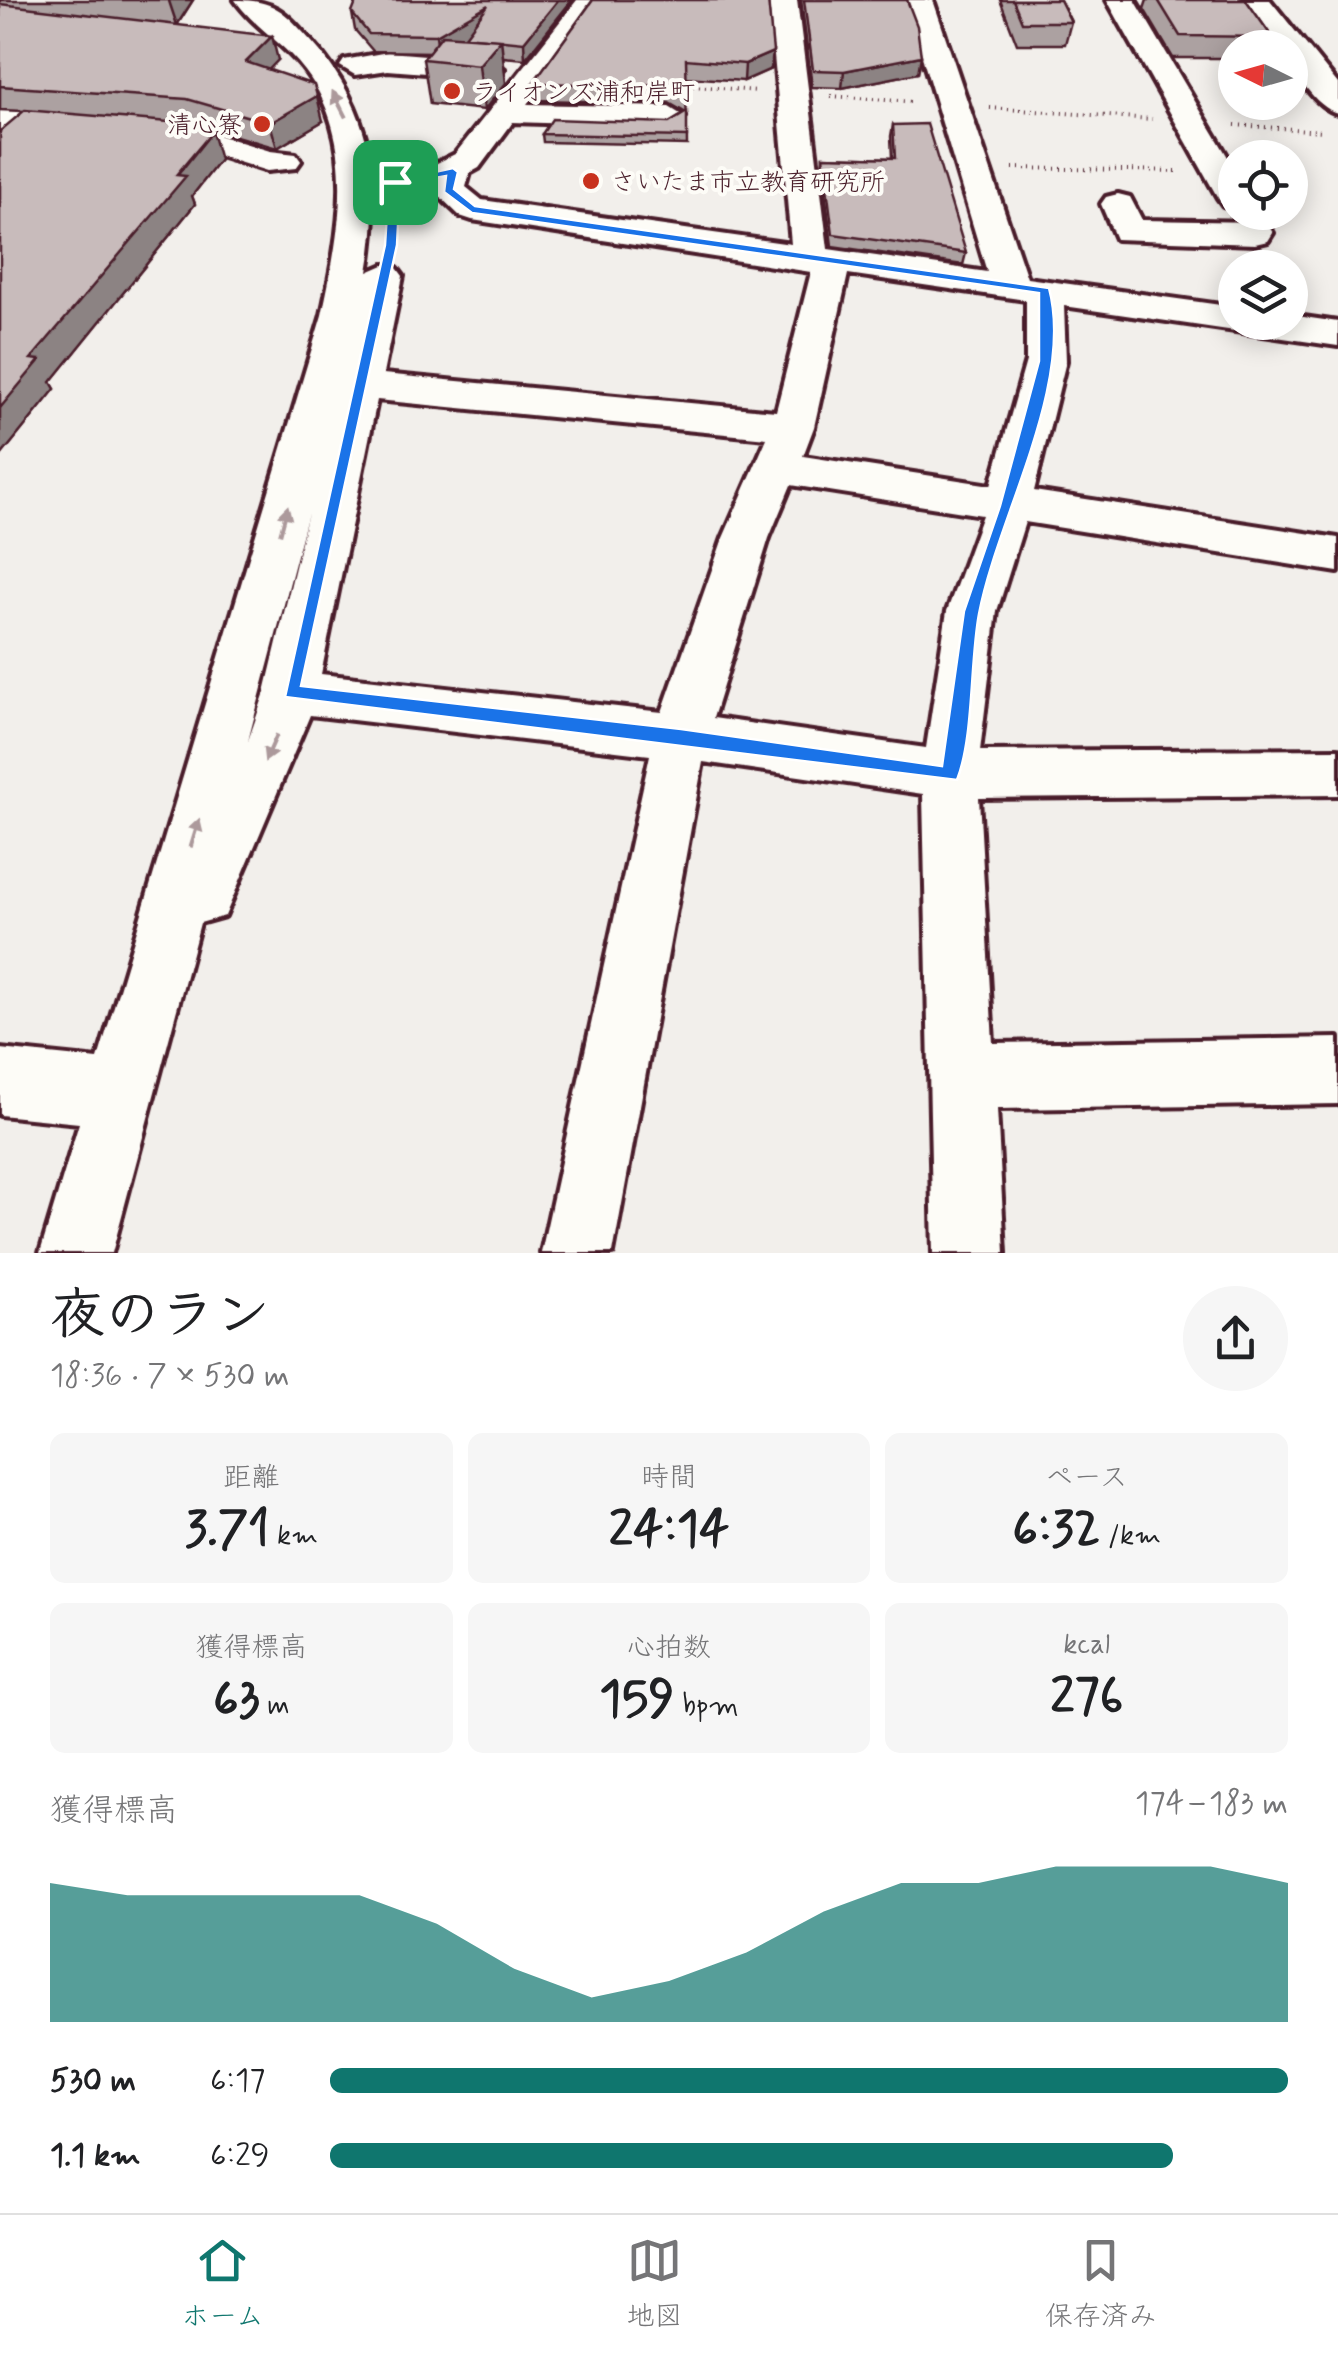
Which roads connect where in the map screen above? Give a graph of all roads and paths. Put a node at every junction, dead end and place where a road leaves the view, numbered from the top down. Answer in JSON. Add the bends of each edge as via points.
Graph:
{"nodes":[{"id":1,"x":591,"y":0,"type":"edge"},
{"id":2,"x":783,"y":0,"type":"edge"},
{"id":3,"x":919,"y":0,"type":"edge"},
{"id":4,"x":1121,"y":0,"type":"edge"},
{"id":5,"x":1256,"y":0,"type":"edge"},
{"id":6,"x":271,"y":19,"type":"edge"},
{"id":7,"x":355,"y":66,"type":"junction"},
{"id":8,"x":534,"y":73,"type":"junction"},
{"id":9,"x":1338,"y":104,"type":"edge"},
{"id":10,"x":502,"y":112,"type":"junction"},
{"id":11,"x":378,"y":114,"type":"dead end"},
{"id":12,"x":669,"y":116,"type":"dead end"},
{"id":13,"x":0,"y":120,"type":"edge"},
{"id":14,"x":389,"y":147,"type":"dead end"},
{"id":15,"x":284,"y":161,"type":"dead end"},
{"id":16,"x":971,"y":168,"type":"junction"},
{"id":17,"x":1218,"y":169,"type":"edge"},
{"id":18,"x":453,"y":172,"type":"junction"},
{"id":19,"x":395,"y":182,"type":"junction"},
{"id":20,"x":1218,"y":184,"type":"edge"},
{"id":21,"x":1118,"y":204,"type":"dead end"},
{"id":22,"x":1218,"y":225,"type":"edge"},
{"id":23,"x":822,"y":262,"type":"junction"},
{"id":24,"x":1028,"y":287,"type":"junction"},
{"id":25,"x":1218,"y":316,"type":"edge"},
{"id":26,"x":361,"y":385,"type":"junction"},
{"id":27,"x":784,"y":447,"type":"junction"},
{"id":28,"x":1008,"y":506,"type":"junction"},
{"id":29,"x":1338,"y":554,"type":"edge"},
{"id":30,"x":291,"y":692,"type":"junction"},
{"id":31,"x":681,"y":736,"type":"junction"},
{"id":32,"x":1338,"y":772,"type":"edge"},
{"id":33,"x":950,"y":775,"type":"junction"},
{"id":34,"x":1338,"y":1070,"type":"edge"},
{"id":35,"x":961,"y":1076,"type":"junction"},
{"id":36,"x":0,"y":1082,"type":"edge"},
{"id":37,"x":117,"y":1094,"type":"junction"},
{"id":38,"x":76,"y":1253,"type":"edge"},
{"id":39,"x":577,"y":1253,"type":"edge"},
{"id":40,"x":970,"y":1253,"type":"edge"}],
"edges":[{"from":1,"to":8,"type":"street"},
{"from":2,"to":23,"type":"street"},
{"from":3,"to":16,"type":"street"},
{"from":4,"to":17,"type":"street"},
{"from":5,"to":9,"type":"street"},
{"from":6,"to":7,"type":"street","via":[[327,34]]},
{"from":37,"to":6,"type":"street","one_way":true,"via":[[230,716],[359,230],[360,178],[350,126],[326,80]]},
{"from":7,"to":8,"type":"street","via":[[388,61]]},
{"from":7,"to":11,"type":"street"},
{"from":8,"to":10,"type":"street"},
{"from":10,"to":12,"type":"street"},
{"from":10,"to":18,"type":"street"},
{"from":13,"to":15,"type":"street","via":[[195,138],[266,162]]},
{"from":14,"to":19,"type":"street"},
{"from":16,"to":20,"type":"path"},
{"from":16,"to":24,"type":"street"},
{"from":18,"to":19,"type":"street"},
{"from":18,"to":23,"type":"street","via":[[448,190],[472,209]]},
{"from":19,"to":26,"type":"street","via":[[392,231]]},
{"from":21,"to":22,"type":"street","via":[[1129,231]]},
{"from":23,"to":24,"type":"street"},
{"from":23,"to":27,"type":"street"},
{"from":24,"to":25,"type":"street"},
{"from":24,"to":28,"type":"street","via":[[1046,361]]},
{"from":26,"to":27,"type":"street"},
{"from":26,"to":30,"type":"street"},
{"from":27,"to":28,"type":"street"},
{"from":27,"to":31,"type":"street","via":[[746,538]]},
{"from":28,"to":29,"type":"street"},
{"from":28,"to":33,"type":"street","via":[[972,611]]},
{"from":30,"to":31,"type":"street"},
{"from":30,"to":37,"type":"street","one_way":true},
{"from":31,"to":33,"type":"street"},
{"from":31,"to":39,"type":"street"},
{"from":32,"to":33,"type":"street"},
{"from":33,"to":35,"type":"street"},
{"from":34,"to":35,"type":"street"},
{"from":35,"to":40,"type":"street"},
{"from":36,"to":37,"type":"street"},
{"from":37,"to":38,"type":"street"}]}
